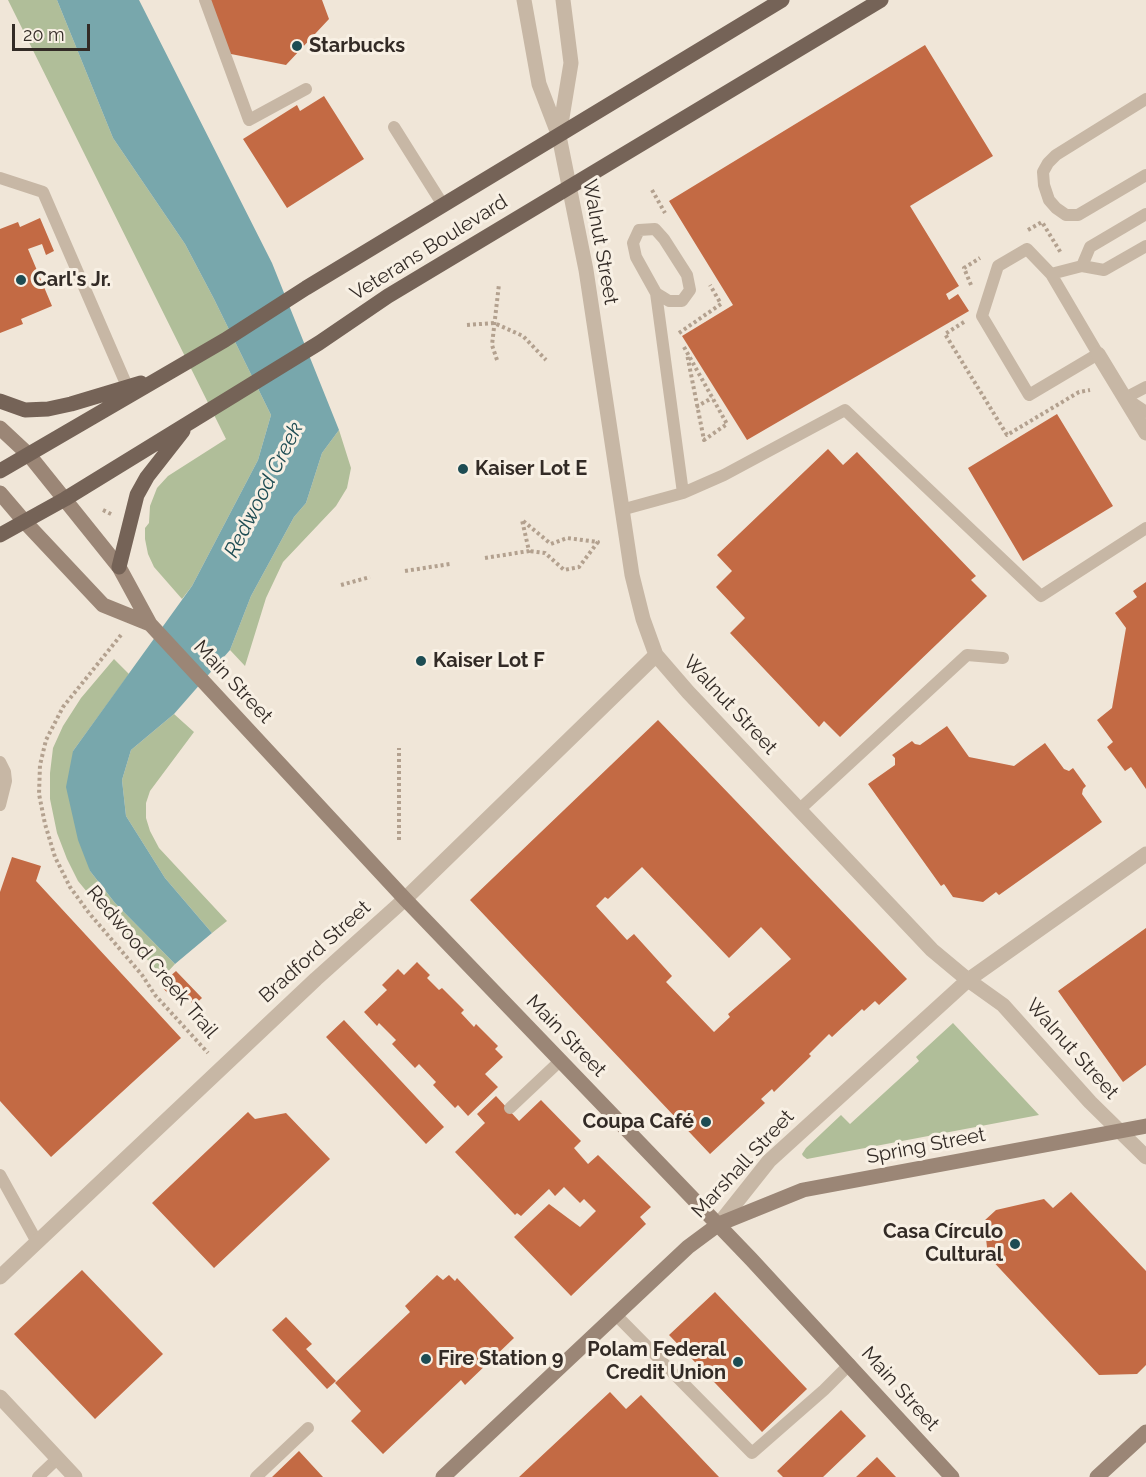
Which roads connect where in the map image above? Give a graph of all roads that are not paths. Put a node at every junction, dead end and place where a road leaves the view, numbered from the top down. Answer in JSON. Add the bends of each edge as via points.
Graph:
{"nodes":[{"id":1,"x":206,"y":0,"type":"edge"},
{"id":2,"x":524,"y":0,"type":"edge"},
{"id":3,"x":562,"y":0,"type":"edge"},
{"id":4,"x":782,"y":0,"type":"edge"},
{"id":5,"x":881,"y":0,"type":"edge"},
{"id":6,"x":306,"y":89,"type":"dead end"},
{"id":7,"x":1146,"y":99,"type":"edge"},
{"id":8,"x":394,"y":127,"type":"dead end"},
{"id":9,"x":559,"y":136,"type":"junction"},
{"id":10,"x":1146,"y":175,"type":"edge"},
{"id":11,"x":0,"y":177,"type":"edge"},
{"id":12,"x":569,"y":187,"type":"junction"},
{"id":13,"x":443,"y":206,"type":"junction"},
{"id":14,"x":1146,"y":214,"type":"edge"},
{"id":15,"x":1146,"y":246,"type":"edge"},
{"id":16,"x":1077,"y":268,"type":"junction"},
{"id":17,"x":1051,"y":274,"type":"junction"},
{"id":18,"x":656,"y":292,"type":"junction"},
{"id":19,"x":1098,"y":354,"type":"junction"},
{"id":20,"x":158,"y":379,"type":"junction"},
{"id":21,"x":128,"y":386,"type":"junction"},
{"id":22,"x":1146,"y":387,"type":"edge"},
{"id":23,"x":1125,"y":398,"type":"junction"},
{"id":24,"x":0,"y":401,"type":"edge"},
{"id":25,"x":1146,"y":412,"type":"edge"},
{"id":26,"x":191,"y":422,"type":"junction"},
{"id":27,"x":0,"y":428,"type":"edge"},
{"id":28,"x":1146,"y":433,"type":"edge"},
{"id":29,"x":29,"y":454,"type":"junction"},
{"id":30,"x":0,"y":471,"type":"edge"},
{"id":31,"x":0,"y":493,"type":"edge"},
{"id":32,"x":683,"y":493,"type":"junction"},
{"id":33,"x":65,"y":499,"type":"junction"},
{"id":34,"x":621,"y":510,"type":"junction"},
{"id":35,"x":24,"y":521,"type":"junction"},
{"id":36,"x":1146,"y":528,"type":"edge"},
{"id":37,"x":0,"y":535,"type":"edge"},
{"id":38,"x":119,"y":567,"type":"junction"},
{"id":39,"x":143,"y":621,"type":"junction"},
{"id":40,"x":656,"y":655,"type":"junction"},
{"id":41,"x":1003,"y":658,"type":"dead end"},
{"id":42,"x":0,"y":762,"type":"edge"},
{"id":43,"x":0,"y":805,"type":"edge"},
{"id":44,"x":800,"y":809,"type":"junction"},
{"id":45,"x":1146,"y":854,"type":"edge"},
{"id":46,"x":405,"y":899,"type":"junction"},
{"id":47,"x":968,"y":980,"type":"junction"},
{"id":48,"x":561,"y":1060,"type":"junction"},
{"id":49,"x":510,"y":1108,"type":"dead end"},
{"id":50,"x":1146,"y":1126,"type":"edge"},
{"id":51,"x":1119,"y":1132,"type":"junction"},
{"id":52,"x":1146,"y":1157,"type":"edge"},
{"id":53,"x":0,"y":1175,"type":"edge"},
{"id":54,"x":719,"y":1224,"type":"junction"},
{"id":55,"x":37,"y":1242,"type":"junction"},
{"id":56,"x":0,"y":1277,"type":"edge"},
{"id":57,"x":616,"y":1315,"type":"junction"},
{"id":58,"x":850,"y":1364,"type":"junction"},
{"id":59,"x":0,"y":1397,"type":"edge"},
{"id":60,"x":308,"y":1428,"type":"dead end"},
{"id":61,"x":1146,"y":1432,"type":"edge"},
{"id":62,"x":58,"y":1458,"type":"junction"},
{"id":63,"x":38,"y":1477,"type":"edge"},
{"id":64,"x":75,"y":1477,"type":"edge"},
{"id":65,"x":255,"y":1477,"type":"edge"},
{"id":66,"x":442,"y":1477,"type":"edge"},
{"id":67,"x":952,"y":1477,"type":"edge"},
{"id":68,"x":1097,"y":1477,"type":"edge"}],
"edges":[{"from":1,"to":6,"type":"lane","via":[[249,120]]},
{"from":2,"to":9,"type":"street","name":"Walnut Street","via":[[539,84]]},
{"from":3,"to":9,"type":"street","name":"Walnut Street","via":[[572,63]]},
{"from":4,"to":9,"type":"main road","name":"Veterans Boulevard"},
{"from":5,"to":12,"type":"main road","name":"Veterans Boulevard"},
{"from":7,"to":10,"type":"lane","via":[[1056,155],[1043,172],[1049,200],[1066,215],[1078,215]]},
{"from":8,"to":13,"type":"lane"},
{"from":9,"to":12,"type":"street","name":"Walnut Street"},
{"from":9,"to":13,"type":"main road","name":"Veterans Boulevard"},
{"from":11,"to":21,"type":"lane","via":[[43,192]]},
{"from":12,"to":26,"type":"main road","name":"Veterans Boulevard","via":[[387,296]]},
{"from":12,"to":34,"type":"street","name":"Walnut Street","via":[[586,270]]},
{"from":13,"to":20,"type":"main road","name":"Veterans Boulevard"},
{"from":14,"to":16,"type":"lane","via":[[1090,248]]},
{"from":15,"to":16,"type":"lane","via":[[1104,270]]},
{"from":16,"to":17,"type":"lane"},
{"from":17,"to":19,"type":"lane"},
{"from":17,"to":19,"type":"lane","via":[[1027,249],[998,266],[982,316],[1029,395]]},
{"from":18,"to":18,"type":"lane","via":[[669,301],[682,301],[690,290],[687,275],[655,229],[639,230],[633,243],[636,257]]},
{"from":18,"to":32,"type":"lane"},
{"from":19,"to":23,"type":"street"},
{"from":20,"to":21,"type":"main road"},
{"from":20,"to":29,"type":"main road","name":"Veterans Boulevard"},
{"from":21,"to":24,"type":"main road","via":[[48,409],[25,410]]},
{"from":22,"to":23,"type":"lane"},
{"from":23,"to":25,"type":"lane"},
{"from":23,"to":28,"type":"street"},
{"from":26,"to":33,"type":"main road","name":"Veterans Boulevard"},
{"from":26,"to":38,"type":"main road","via":[[160,459],[138,495]]},
{"from":27,"to":29,"type":"street","name":"Main Street"},
{"from":29,"to":30,"type":"main road","name":"Veterans Boulevard"},
{"from":29,"to":33,"type":"street","name":"Main Street"},
{"from":31,"to":35,"type":"street","name":"Main Street"},
{"from":32,"to":34,"type":"lane"},
{"from":32,"to":36,"type":"lane","via":[[845,410],[1041,596]]},
{"from":33,"to":35,"type":"main road","name":"Veterans Boulevard"},
{"from":33,"to":38,"type":"street","name":"Main Street"},
{"from":34,"to":40,"type":"street","name":"Walnut Street","via":[[632,575]]},
{"from":35,"to":37,"type":"main road","name":"Veterans Boulevard"},
{"from":35,"to":39,"type":"street","name":"Main Street","via":[[103,605]]},
{"from":38,"to":39,"type":"street","name":"Main Street"},
{"from":39,"to":46,"type":"street","name":"Main Street"},
{"from":40,"to":44,"type":"street","name":"Walnut Street"},
{"from":40,"to":46,"type":"street","name":"Bradford Street"},
{"from":41,"to":44,"type":"lane","via":[[967,655]]},
{"from":42,"to":43,"type":"lane","via":[[6,781]]},
{"from":44,"to":47,"type":"street","name":"Walnut Street","via":[[932,950]]},
{"from":45,"to":47,"type":"street","name":"Marshall Street"},
{"from":46,"to":48,"type":"street","name":"Main Street"},
{"from":46,"to":55,"type":"street","name":"Bradford Street"},
{"from":47,"to":51,"type":"street","name":"Walnut Street","via":[[1003,1005]]},
{"from":47,"to":54,"type":"street","name":"Marshall Street","via":[[769,1161]]},
{"from":48,"to":49,"type":"lane"},
{"from":48,"to":54,"type":"street","name":"Main Street"},
{"from":50,"to":51,"type":"street","name":"Spring Street"},
{"from":51,"to":52,"type":"street","name":"Walnut Street"},
{"from":51,"to":54,"type":"street","name":"Spring Street","via":[[803,1190]]},
{"from":53,"to":55,"type":"lane"},
{"from":54,"to":57,"type":"street","name":"Marshall Street","via":[[688,1247]]},
{"from":54,"to":58,"type":"street","name":"Main Street"},
{"from":55,"to":56,"type":"street","name":"Bradford Street"},
{"from":57,"to":58,"type":"lane","via":[[752,1453]]},
{"from":57,"to":66,"type":"street","name":"Marshall Street"},
{"from":58,"to":67,"type":"street","name":"Main Street"},
{"from":59,"to":62,"type":"street"},
{"from":60,"to":65,"type":"lane"},
{"from":61,"to":68,"type":"street"},
{"from":62,"to":63,"type":"lane"},
{"from":62,"to":64,"type":"street"}]}
